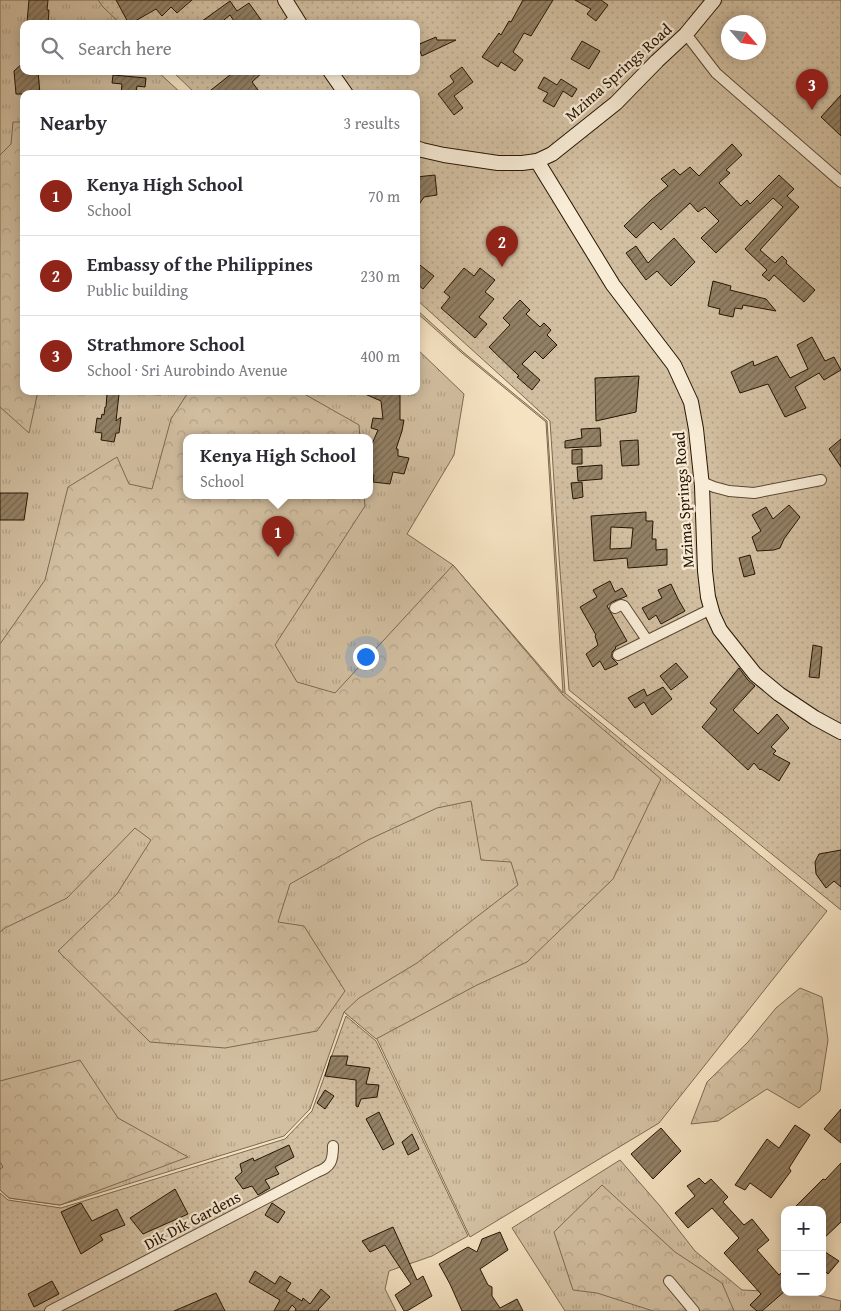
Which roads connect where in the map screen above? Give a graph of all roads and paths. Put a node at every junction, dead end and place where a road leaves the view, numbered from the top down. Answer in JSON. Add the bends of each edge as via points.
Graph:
{"nodes":[{"id":1,"x":714,"y":0,"type":"edge"},
{"id":2,"x":686,"y":34,"type":"junction"},
{"id":3,"x":333,"y":75,"type":"edge"},
{"id":4,"x":343,"y":90,"type":"edge"},
{"id":5,"x":420,"y":149,"type":"edge"},
{"id":6,"x":537,"y":161,"type":"junction"},
{"id":7,"x":841,"y":182,"type":"edge"},
{"id":8,"x":822,"y":480,"type":"dead end"},
{"id":9,"x":702,"y":482,"type":"junction"},
{"id":10,"x":615,"y":608,"type":"dead end"},
{"id":11,"x":711,"y":608,"type":"junction"},
{"id":12,"x":647,"y":640,"type":"junction"},
{"id":13,"x":618,"y":655,"type":"dead end"},
{"id":14,"x":841,"y":732,"type":"edge"},
{"id":15,"x":333,"y":1146,"type":"dead end"},
{"id":16,"x":669,"y":1281,"type":"dead end"},
{"id":17,"x":50,"y":1311,"type":"edge"},
{"id":18,"x":694,"y":1311,"type":"edge"}],
"edges":[{"from":1,"to":2,"type":"street","name":"Mzima Springs Road"},
{"from":2,"to":6,"type":"street","name":"Mzima Springs Road","via":[[616,103],[552,154]]},
{"from":2,"to":7,"type":"street","via":[[716,73]]},
{"from":3,"to":4,"type":"street"},
{"from":5,"to":6,"type":"street","name":"Mzima Springs Road","via":[[490,163]]},
{"from":6,"to":9,"type":"street","name":"Mzima Springs Road","via":[[613,285],[674,365],[691,402]]},
{"from":8,"to":9,"type":"street","via":[[754,493],[729,491]]},
{"from":9,"to":11,"type":"street","name":"Mzima Springs Road","via":[[705,571]]},
{"from":10,"to":12,"type":"street","via":[[624,606]]},
{"from":11,"to":12,"type":"street"},
{"from":11,"to":14,"type":"street","name":"Mzima Springs Road","via":[[720,630],[755,674],[814,718]]},
{"from":12,"to":13,"type":"street"},
{"from":15,"to":17,"type":"street","name":"Dik Dik Gardens","via":[[333,1156],[326,1169]]},
{"from":16,"to":18,"type":"street"}]}
